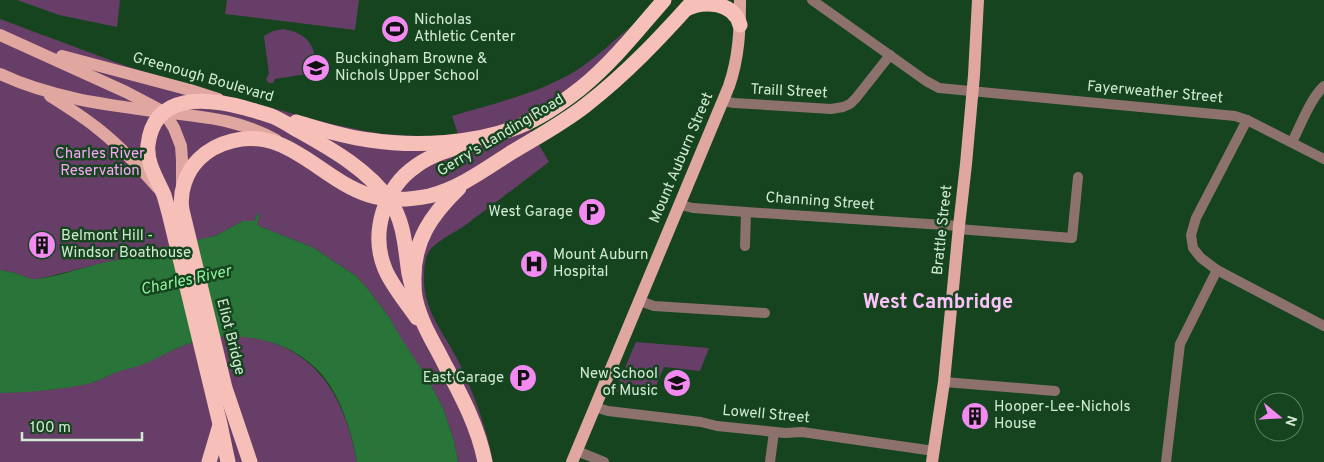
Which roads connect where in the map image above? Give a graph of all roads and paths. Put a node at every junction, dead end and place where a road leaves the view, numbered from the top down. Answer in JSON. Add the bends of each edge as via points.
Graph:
{"nodes":[{"id":1,"x":664,"y":0,"type":"edge"},
{"id":2,"x":740,"y":0,"type":"edge"},
{"id":3,"x":812,"y":0,"type":"edge"},
{"id":4,"x":978,"y":0,"type":"edge"},
{"id":5,"x":687,"y":3,"type":"edge"},
{"id":6,"x":740,"y":25,"type":"junction"},
{"id":7,"x":6,"y":38,"type":"edge"},
{"id":8,"x":0,"y":47,"type":"edge"},
{"id":9,"x":28,"y":48,"type":"junction"},
{"id":10,"x":890,"y":55,"type":"junction"},
{"id":11,"x":0,"y":74,"type":"edge"},
{"id":12,"x":1324,"y":86,"type":"edge"},
{"id":13,"x":39,"y":89,"type":"junction"},
{"id":14,"x":972,"y":91,"type":"junction"},
{"id":15,"x":723,"y":101,"type":"junction"},
{"id":16,"x":240,"y":107,"type":"junction"},
{"id":17,"x":164,"y":112,"type":"junction"},
{"id":18,"x":272,"y":116,"type":"junction"},
{"id":19,"x":1247,"y":120,"type":"junction"},
{"id":20,"x":491,"y":135,"type":"junction"},
{"id":21,"x":1292,"y":142,"type":"junction"},
{"id":22,"x":295,"y":152,"type":"junction"},
{"id":23,"x":1324,"y":159,"type":"edge"},
{"id":24,"x":476,"y":175,"type":"junction"},
{"id":25,"x":1078,"y":177,"type":"dead end"},
{"id":26,"x":182,"y":190,"type":"junction"},
{"id":27,"x":163,"y":193,"type":"junction"},
{"id":28,"x":388,"y":199,"type":"junction"},
{"id":29,"x":680,"y":205,"type":"junction"},
{"id":30,"x":746,"y":212,"type":"junction"},
{"id":31,"x":178,"y":220,"type":"junction"},
{"id":32,"x":958,"y":228,"type":"junction"},
{"id":33,"x":746,"y":246,"type":"dead end"},
{"id":34,"x":1217,"y":270,"type":"junction"},
{"id":35,"x":415,"y":300,"type":"junction"},
{"id":36,"x":640,"y":301,"type":"junction"},
{"id":37,"x":765,"y":313,"type":"dead end"},
{"id":38,"x":1324,"y":326,"type":"edge"},
{"id":39,"x":430,"y":336,"type":"junction"},
{"id":40,"x":212,"y":364,"type":"junction"},
{"id":41,"x":944,"y":382,"type":"junction"},
{"id":42,"x":1055,"y":391,"type":"dead end"},
{"id":43,"x":595,"y":407,"type":"junction"},
{"id":44,"x":220,"y":424,"type":"junction"},
{"id":45,"x":774,"y":432,"type":"junction"},
{"id":46,"x":574,"y":456,"type":"edge"},
{"id":47,"x":933,"y":457,"type":"edge"},
{"id":48,"x":209,"y":462,"type":"edge"},
{"id":49,"x":228,"y":462,"type":"edge"},
{"id":50,"x":250,"y":462,"type":"edge"},
{"id":51,"x":485,"y":462,"type":"edge"},
{"id":52,"x":604,"y":462,"type":"edge"},
{"id":53,"x":770,"y":462,"type":"edge"},
{"id":54,"x":1166,"y":462,"type":"edge"}],
"edges":[{"from":1,"to":20,"type":"highway","name":"Gerry's Landing Road","via":[[611,60],[575,93],[526,123]]},
{"from":2,"to":6,"type":"main road","name":"Mount Auburn Street"},
{"from":3,"to":10,"type":"street","name":"Fayerweather Street"},
{"from":4,"to":14,"type":"main road","name":"Brattle Street"},
{"from":5,"to":6,"type":"highway","via":[[715,3],[734,12]]},
{"from":5,"to":24,"type":"highway","name":"Gerry's Landing Road","via":[[642,57],[592,100]]},
{"from":6,"to":15,"type":"main road","name":"Mount Auburn Street","via":[[737,58]]},
{"from":7,"to":8,"type":"main road"},
{"from":7,"to":9,"type":"main road","name":"Greenough Boulevard"},
{"from":9,"to":16,"type":"main road","name":"Greenough Boulevard","via":[[190,90]]},
{"from":9,"to":17,"type":"main road","name":"Greenough Boulevard"},
{"from":10,"to":14,"type":"street","name":"Fayerweather Street","via":[[935,86]]},
{"from":10,"to":15,"type":"street","name":"Traill Street","via":[[856,98],[839,108],[813,109]]},
{"from":11,"to":13,"type":"main road","name":"Greenough Boulevard"},
{"from":12,"to":21,"type":"street","via":[[1308,108]]},
{"from":13,"to":17,"type":"main road","name":"Greenough Boulevard","via":[[83,100]]},
{"from":13,"to":27,"type":"main road","name":"Greenough Boulevard","via":[[111,139]]},
{"from":14,"to":19,"type":"street","name":"Fayerweather Street","via":[[1234,116]]},
{"from":14,"to":32,"type":"main road","name":"Brattle Street"},
{"from":15,"to":29,"type":"main road","name":"Mount Auburn Street"},
{"from":16,"to":17,"type":"highway","via":[[196,101],[178,104]]},
{"from":16,"to":18,"type":"highway","name":"Greenough Boulevard"},
{"from":17,"to":22,"type":"main road","name":"Greenough Boulevard","via":[[209,117],[247,127]]},
{"from":17,"to":26,"type":"main road","via":[[181,146]]},
{"from":17,"to":27,"type":"highway","via":[[153,127],[148,149],[151,167]]},
{"from":18,"to":20,"type":"highway","name":"Gerry's Landing Road","via":[[340,134],[391,143],[431,143]]},
{"from":18,"to":28,"type":"highway","name":"Greenough Boulevard","via":[[342,157]]},
{"from":19,"to":21,"type":"street","name":"Fayerweather Street"},
{"from":19,"to":34,"type":"street","via":[[1196,218],[1192,235],[1194,248],[1201,258]]},
{"from":20,"to":28,"type":"highway","via":[[422,162],[400,180]]},
{"from":21,"to":23,"type":"street","name":"Fayerweather Street"},
{"from":22,"to":26,"type":"highway","name":"Gerry's Landing Road","via":[[263,138],[227,142],[198,160]]},
{"from":22,"to":28,"type":"highway","name":"Gerry's Landing Road","via":[[350,188]]},
{"from":24,"to":28,"type":"highway","name":"Gerry's Landing Road","via":[[434,194]]},
{"from":24,"to":35,"type":"highway","via":[[446,202],[426,229],[415,265]]},
{"from":25,"to":32,"type":"street","name":"Channing Street","via":[[1072,238]]},
{"from":26,"to":31,"type":"highway","name":"Eliot Bridge"},
{"from":27,"to":31,"type":"highway"},
{"from":28,"to":35,"type":"highway","name":"Greenough Boulevard","via":[[402,229]]},
{"from":28,"to":39,"type":"highway","via":[[379,231],[382,261],[388,277]]},
{"from":29,"to":30,"type":"street","name":"Channing Street"},
{"from":29,"to":36,"type":"main road","name":"Mount Auburn Street"},
{"from":30,"to":32,"type":"street","name":"Channing Street"},
{"from":30,"to":33,"type":"street"},
{"from":31,"to":40,"type":"highway","name":"Eliot Bridge"},
{"from":32,"to":41,"type":"main road","name":"Brattle Street"},
{"from":34,"to":38,"type":"street"},
{"from":34,"to":54,"type":"street","via":[[1180,344]]},
{"from":35,"to":39,"type":"highway"},
{"from":36,"to":37,"type":"street","via":[[654,306]]},
{"from":36,"to":43,"type":"main road","name":"Mount Auburn Street"},
{"from":39,"to":51,"type":"highway","via":[[466,405]]},
{"from":40,"to":44,"type":"highway","name":"Eliot Bridge"},
{"from":40,"to":50,"type":"highway","name":"Eliot Bridge","via":[[226,393]]},
{"from":41,"to":42,"type":"street"},
{"from":41,"to":47,"type":"main road","name":"Brattle Street"},
{"from":43,"to":45,"type":"street","name":"Lowell Street"},
{"from":43,"to":46,"type":"main road","name":"Mount Auburn Street"},
{"from":44,"to":48,"type":"highway"},
{"from":44,"to":49,"type":"highway","name":"Eliot Bridge"},
{"from":45,"to":47,"type":"street","name":"Lowell Street","via":[[802,432]]},
{"from":45,"to":53,"type":"street"},
{"from":46,"to":52,"type":"street"}]}
